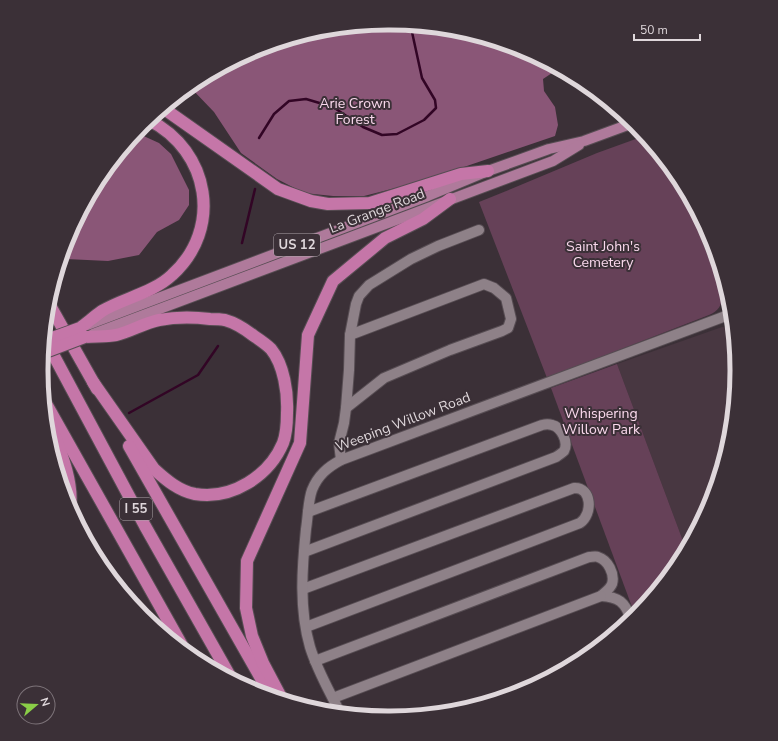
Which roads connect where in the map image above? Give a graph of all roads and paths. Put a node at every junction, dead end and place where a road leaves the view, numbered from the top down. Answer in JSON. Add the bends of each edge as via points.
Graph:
{"nodes":[{"id":1,"x":168,"y":111,"type":"edge"},
{"id":2,"x":155,"y":123,"type":"edge"},
{"id":3,"x":626,"y":126,"type":"edge"},
{"id":4,"x":584,"y":141,"type":"junction"},
{"id":5,"x":488,"y":171,"type":"junction"},
{"id":6,"x":450,"y":199,"type":"junction"},
{"id":7,"x":479,"y":230,"type":"dead end"},
{"id":8,"x":54,"y":312,"type":"edge"},
{"id":9,"x":105,"y":314,"type":"junction"},
{"id":10,"x":725,"y":316,"type":"edge"},
{"id":11,"x":114,"y":331,"type":"junction"},
{"id":12,"x":83,"y":333,"type":"junction"},
{"id":13,"x":350,"y":335,"type":"junction"},
{"id":14,"x":50,"y":340,"type":"edge"},
{"id":15,"x":49,"y":346,"type":"edge"},
{"id":16,"x":49,"y":351,"type":"edge"},
{"id":17,"x":93,"y":382,"type":"junction"},
{"id":18,"x":346,"y":408,"type":"junction"},
{"id":19,"x":51,"y":412,"type":"edge"},
{"id":20,"x":55,"y":439,"type":"edge"},
{"id":21,"x":341,"y":460,"type":"junction"},
{"id":22,"x":69,"y":487,"type":"edge"},
{"id":23,"x":308,"y":512,"type":"junction"},
{"id":24,"x":304,"y":552,"type":"junction"},
{"id":25,"x":303,"y":589,"type":"junction"},
{"id":26,"x":601,"y":596,"type":"junction"},
{"id":27,"x":628,"y":613,"type":"edge"},
{"id":28,"x":306,"y":627,"type":"junction"},
{"id":29,"x":178,"y":638,"type":"edge"},
{"id":30,"x":315,"y":661,"type":"junction"},
{"id":31,"x":226,"y":669,"type":"edge"},
{"id":32,"x":265,"y":687,"type":"edge"},
{"id":33,"x":278,"y":692,"type":"edge"},
{"id":34,"x":333,"y":698,"type":"junction"},
{"id":35,"x":337,"y":707,"type":"edge"}],
"edges":[{"from":1,"to":5,"type":"highway","via":[[278,189],[311,201],[328,204],[370,203],[461,174]]},
{"from":2,"to":9,"type":"highway","via":[[177,141],[196,169],[202,186],[202,223],[189,257],[171,276]]},
{"from":3,"to":4,"type":"main road","name":"La Grange Road","number":"US 12"},
{"from":4,"to":5,"type":"main road","name":"La Grange Road","number":"US 12","via":[[549,148]]},
{"from":4,"to":6,"type":"main road","name":"La Grange Road","number":"US 12","via":[[553,161]]},
{"from":5,"to":9,"type":"main road","name":"La Grange Road","number":"US 12","via":[[414,201]]},
{"from":6,"to":11,"type":"main road","name":"La Grange Road","number":"US 12"},
{"from":6,"to":33,"type":"highway","via":[[423,219],[384,238],[333,281],[308,335],[300,443],[247,561],[246,608],[252,636]]},
{"from":7,"to":13,"type":"street","via":[[411,259],[369,285],[359,296]]},
{"from":8,"to":17,"type":"highway"},
{"from":9,"to":12,"type":"highway"},
{"from":10,"to":21,"type":"street","name":"Weeping Willow Road"},
{"from":11,"to":12,"type":"highway"},
{"from":11,"to":17,"type":"highway","via":[[159,320],[191,317],[224,320],[244,328],[271,350],[284,379],[288,400],[283,442],[273,460],[247,484],[213,495],[195,494],[183,490],[154,469]]},
{"from":12,"to":14,"type":"highway","bridge":true},
{"from":12,"to":16,"type":"highway","bridge":true},
{"from":13,"to":18,"type":"street"},
{"from":13,"to":18,"type":"street","via":[[484,284],[506,298],[511,318],[508,328],[502,331],[384,378]]},
{"from":15,"to":31,"type":"highway","number":"I 55"},
{"from":17,"to":32,"type":"highway"},
{"from":18,"to":21,"type":"street","via":[[339,443]]},
{"from":19,"to":29,"type":"highway","number":"I 55"},
{"from":20,"to":22,"type":"highway"},
{"from":21,"to":23,"type":"street","name":"Weeping Willow Road","via":[[327,469],[317,481],[312,490]]},
{"from":23,"to":24,"type":"street","name":"Weeping Willow Road"},
{"from":23,"to":24,"type":"street","via":[[542,425],[556,426],[561,430],[565,440],[565,449],[556,457]]},
{"from":24,"to":25,"type":"street","name":"Weeping Willow Road"},
{"from":25,"to":28,"type":"street","name":"Weeping Willow Road"},
{"from":25,"to":28,"type":"street","via":[[574,488],[582,490],[588,498],[588,512],[584,521],[580,523]]},
{"from":26,"to":27,"type":"street","via":[[617,598]]},
{"from":26,"to":30,"type":"street","via":[[612,584],[611,571],[604,560],[589,557]]},
{"from":26,"to":34,"type":"street"},
{"from":28,"to":30,"type":"street","name":"Weeping Willow Road"},
{"from":30,"to":34,"type":"street","name":"Weeping Willow Road"},
{"from":34,"to":35,"type":"street","name":"Weeping Willow Road"}]}
